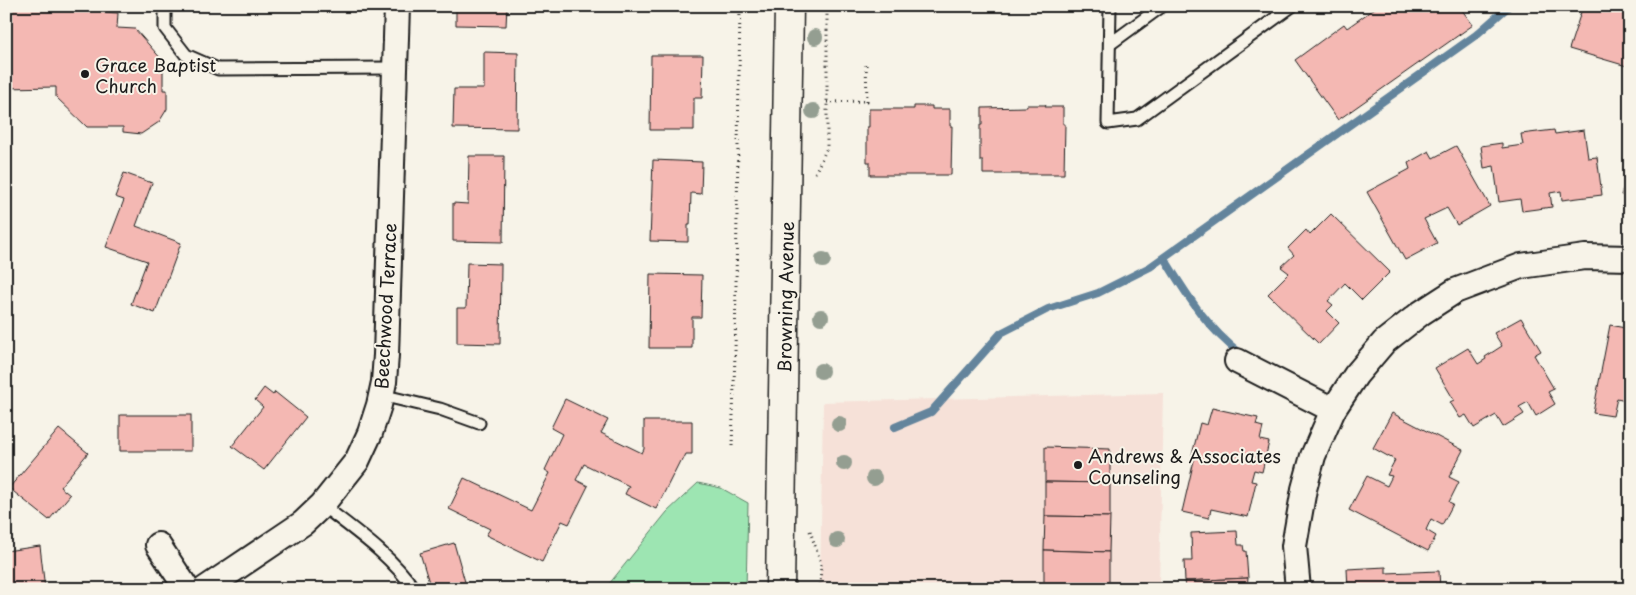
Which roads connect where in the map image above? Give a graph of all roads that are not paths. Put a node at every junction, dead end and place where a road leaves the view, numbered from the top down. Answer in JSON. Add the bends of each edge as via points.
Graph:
{"nodes":[{"id":1,"x":165,"y":6,"type":"edge"},
{"id":2,"x":397,"y":6,"type":"edge"},
{"id":3,"x":789,"y":6,"type":"edge"},
{"id":4,"x":1110,"y":6,"type":"edge"},
{"id":5,"x":1162,"y":6,"type":"edge"},
{"id":6,"x":1292,"y":6,"type":"edge"},
{"id":7,"x":1110,"y":44,"type":"junction"},
{"id":8,"x":395,"y":68,"type":"junction"},
{"id":9,"x":1630,"y":258,"type":"edge"},
{"id":10,"x":1237,"y":361,"type":"dead end"},
{"id":11,"x":381,"y":395,"type":"junction"},
{"id":12,"x":1333,"y":410,"type":"junction"},
{"id":13,"x":479,"y":423,"type":"dead end"},
{"id":14,"x":322,"y":505,"type":"junction"},
{"id":15,"x":158,"y":545,"type":"dead end"},
{"id":16,"x":187,"y":589,"type":"edge"},
{"id":17,"x":204,"y":589,"type":"edge"},
{"id":18,"x":414,"y":589,"type":"edge"},
{"id":19,"x":780,"y":589,"type":"edge"},
{"id":20,"x":1298,"y":589,"type":"edge"}],
"edges":[{"from":1,"to":8,"type":"lane","via":[[165,28],[186,55],[218,69]]},
{"from":2,"to":8,"type":"street","name":"Beechwood Terrace"},
{"from":3,"to":19,"type":"street","name":"Browning Avenue"},
{"from":4,"to":7,"type":"lane"},
{"from":5,"to":7,"type":"lane"},
{"from":6,"to":7,"type":"lane","via":[[1137,119],[1108,123]]},
{"from":8,"to":11,"type":"street","name":"Beechwood Terrace","via":[[386,355]]},
{"from":9,"to":12,"type":"street","via":[[1585,257],[1521,266],[1455,291],[1384,342],[1356,375]]},
{"from":10,"to":12,"type":"street"},
{"from":11,"to":13,"type":"lane","via":[[440,409]]},
{"from":11,"to":14,"type":"street","name":"Beechwood Terrace","via":[[370,433],[356,461]]},
{"from":12,"to":20,"type":"street","via":[[1313,456],[1304,489],[1294,546]]},
{"from":14,"to":17,"type":"street","name":"Beechwood Terrace","via":[[303,523]]},
{"from":14,"to":18,"type":"lane","via":[[387,558]]},
{"from":15,"to":16,"type":"street"}]}
